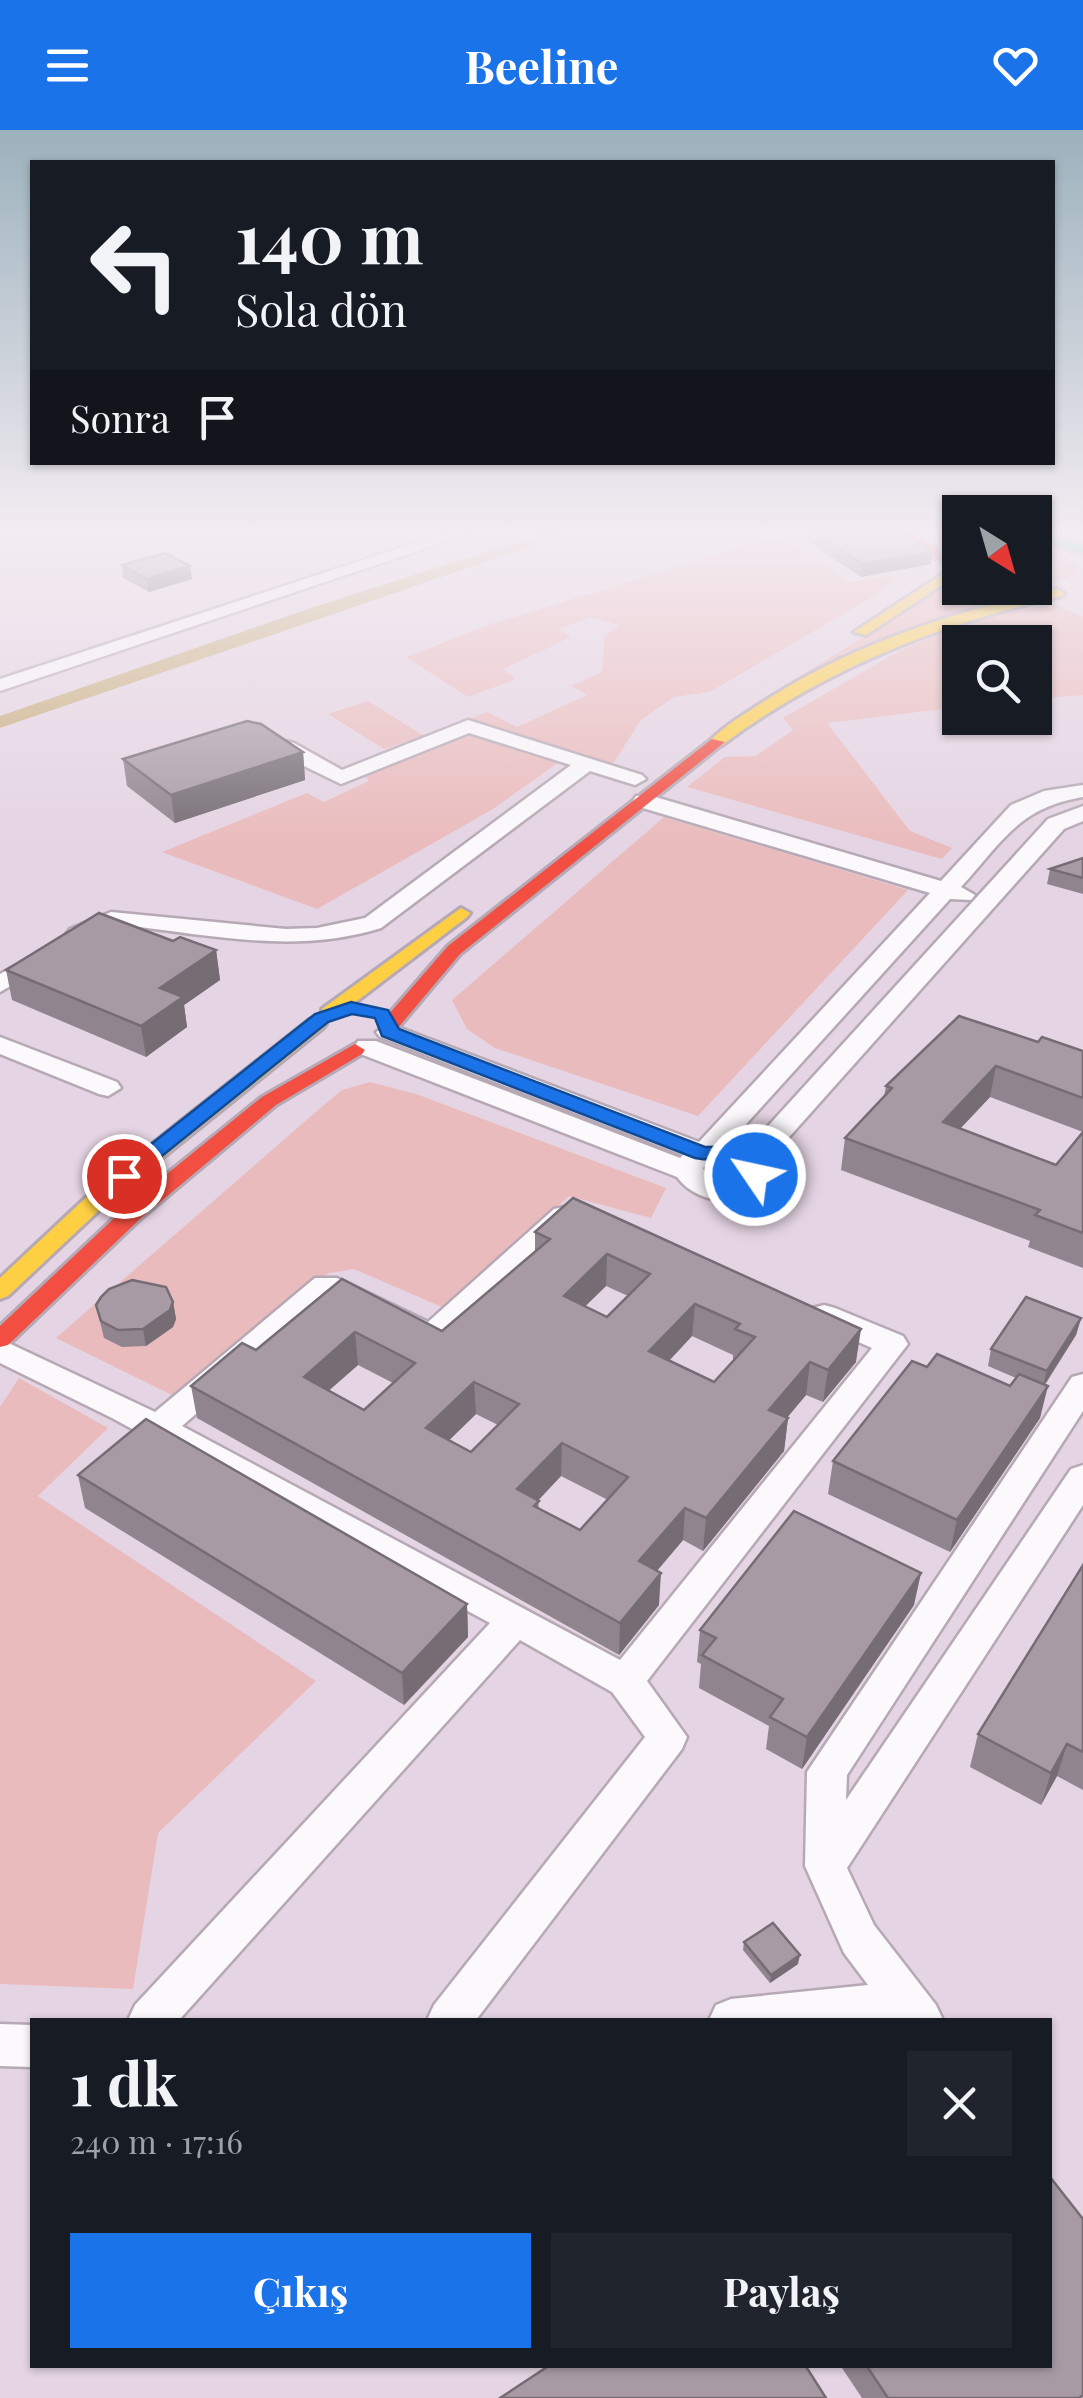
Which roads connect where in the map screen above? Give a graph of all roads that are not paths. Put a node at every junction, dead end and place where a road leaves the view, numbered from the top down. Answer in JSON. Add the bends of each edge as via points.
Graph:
{"nodes":[{"id":1,"x":153,"y":635,"type":"edge"},
{"id":2,"x":856,"y":635,"type":"edge"},
{"id":3,"x":906,"y":635,"type":"edge"},
{"id":4,"x":0,"y":685,"type":"edge"},
{"id":5,"x":245,"y":737,"type":"edge"},
{"id":6,"x":586,"y":764,"type":"junction"},
{"id":7,"x":646,"y":789,"type":"junction"},
{"id":8,"x":1083,"y":791,"type":"edge"},
{"id":9,"x":1083,"y":813,"type":"edge"},
{"id":10,"x":953,"y":882,"type":"junction"},
{"id":11,"x":994,"y":894,"type":"junction"},
{"id":12,"x":0,"y":986,"type":"edge"},
{"id":13,"x":323,"y":1019,"type":"junction"},
{"id":14,"x":375,"y":1038,"type":"junction"},
{"id":15,"x":0,"y":1046,"type":"edge"},
{"id":16,"x":108,"y":1088,"type":"dead end"},
{"id":17,"x":699,"y":1159,"type":"junction"},
{"id":18,"x":751,"y":1162,"type":"junction"},
{"id":19,"x":604,"y":1220,"type":"edge"},
{"id":20,"x":0,"y":1291,"type":"edge"},
{"id":21,"x":787,"y":1299,"type":"edge"},
{"id":22,"x":0,"y":1339,"type":"edge"},
{"id":23,"x":0,"y":1350,"type":"edge"},
{"id":24,"x":1083,"y":1385,"type":"edge"},
{"id":25,"x":158,"y":1428,"type":"junction"},
{"id":26,"x":1083,"y":1478,"type":"edge"},
{"id":27,"x":516,"y":1620,"type":"junction"},
{"id":28,"x":625,"y":1681,"type":"junction"},
{"id":29,"x":825,"y":1866,"type":"junction"},
{"id":30,"x":913,"y":2011,"type":"edge"},
{"id":31,"x":152,"y":2018,"type":"edge"},
{"id":32,"x":451,"y":2018,"type":"edge"},
{"id":33,"x":772,"y":2018,"type":"edge"},
{"id":34,"x":0,"y":2045,"type":"edge"},
{"id":35,"x":30,"y":2046,"type":"edge"}],
"edges":[{"from":1,"to":4,"type":"street"},
{"from":2,"to":7,"type":"street","via":[[728,710]]},
{"from":3,"to":7,"type":"street","via":[[851,661]]},
{"from":5,"to":6,"type":"street","via":[[288,748],[341,778],[468,726]]},
{"from":6,"to":7,"type":"street"},
{"from":6,"to":12,"type":"street","via":[[372,923],[347,934],[111,920],[87,928]]},
{"from":7,"to":10,"type":"street"},
{"from":7,"to":13,"type":"street","via":[[489,892]]},
{"from":7,"to":14,"type":"street","via":[[454,950]]},
{"from":8,"to":10,"type":"street","via":[[1019,810]]},
{"from":9,"to":11,"type":"street","via":[[1056,824]]},
{"from":10,"to":11,"type":"street"},
{"from":10,"to":17,"type":"street"},
{"from":11,"to":18,"type":"street"},
{"from":13,"to":14,"type":"street","via":[[317,1037],[323,1043]]},
{"from":13,"to":14,"type":"street","via":[[351,1008],[373,1010]]},
{"from":13,"to":20,"type":"street","via":[[128,1173]]},
{"from":14,"to":17,"type":"street"},
{"from":14,"to":22,"type":"street","via":[[268,1101],[134,1213]]},
{"from":15,"to":16,"type":"street"},
{"from":17,"to":18,"type":"street","via":[[734,1152]]},
{"from":17,"to":18,"type":"street","via":[[697,1184],[709,1190],[733,1191],[752,1182]]},
{"from":19,"to":25,"type":"street","via":[[573,1208],[431,1337],[326,1285]]},
{"from":21,"to":28,"type":"street","via":[[892,1344]]},
{"from":23,"to":25,"type":"street"},
{"from":24,"to":29,"type":"street","via":[[826,1772]]},
{"from":25,"to":27,"type":"street"},
{"from":26,"to":29,"type":"street"},
{"from":27,"to":28,"type":"street"},
{"from":27,"to":31,"type":"street"},
{"from":28,"to":32,"type":"street","via":[[668,1736]]},
{"from":29,"to":30,"type":"street","via":[[859,1939]]},
{"from":30,"to":33,"type":"street"},
{"from":34,"to":35,"type":"street"}]}
